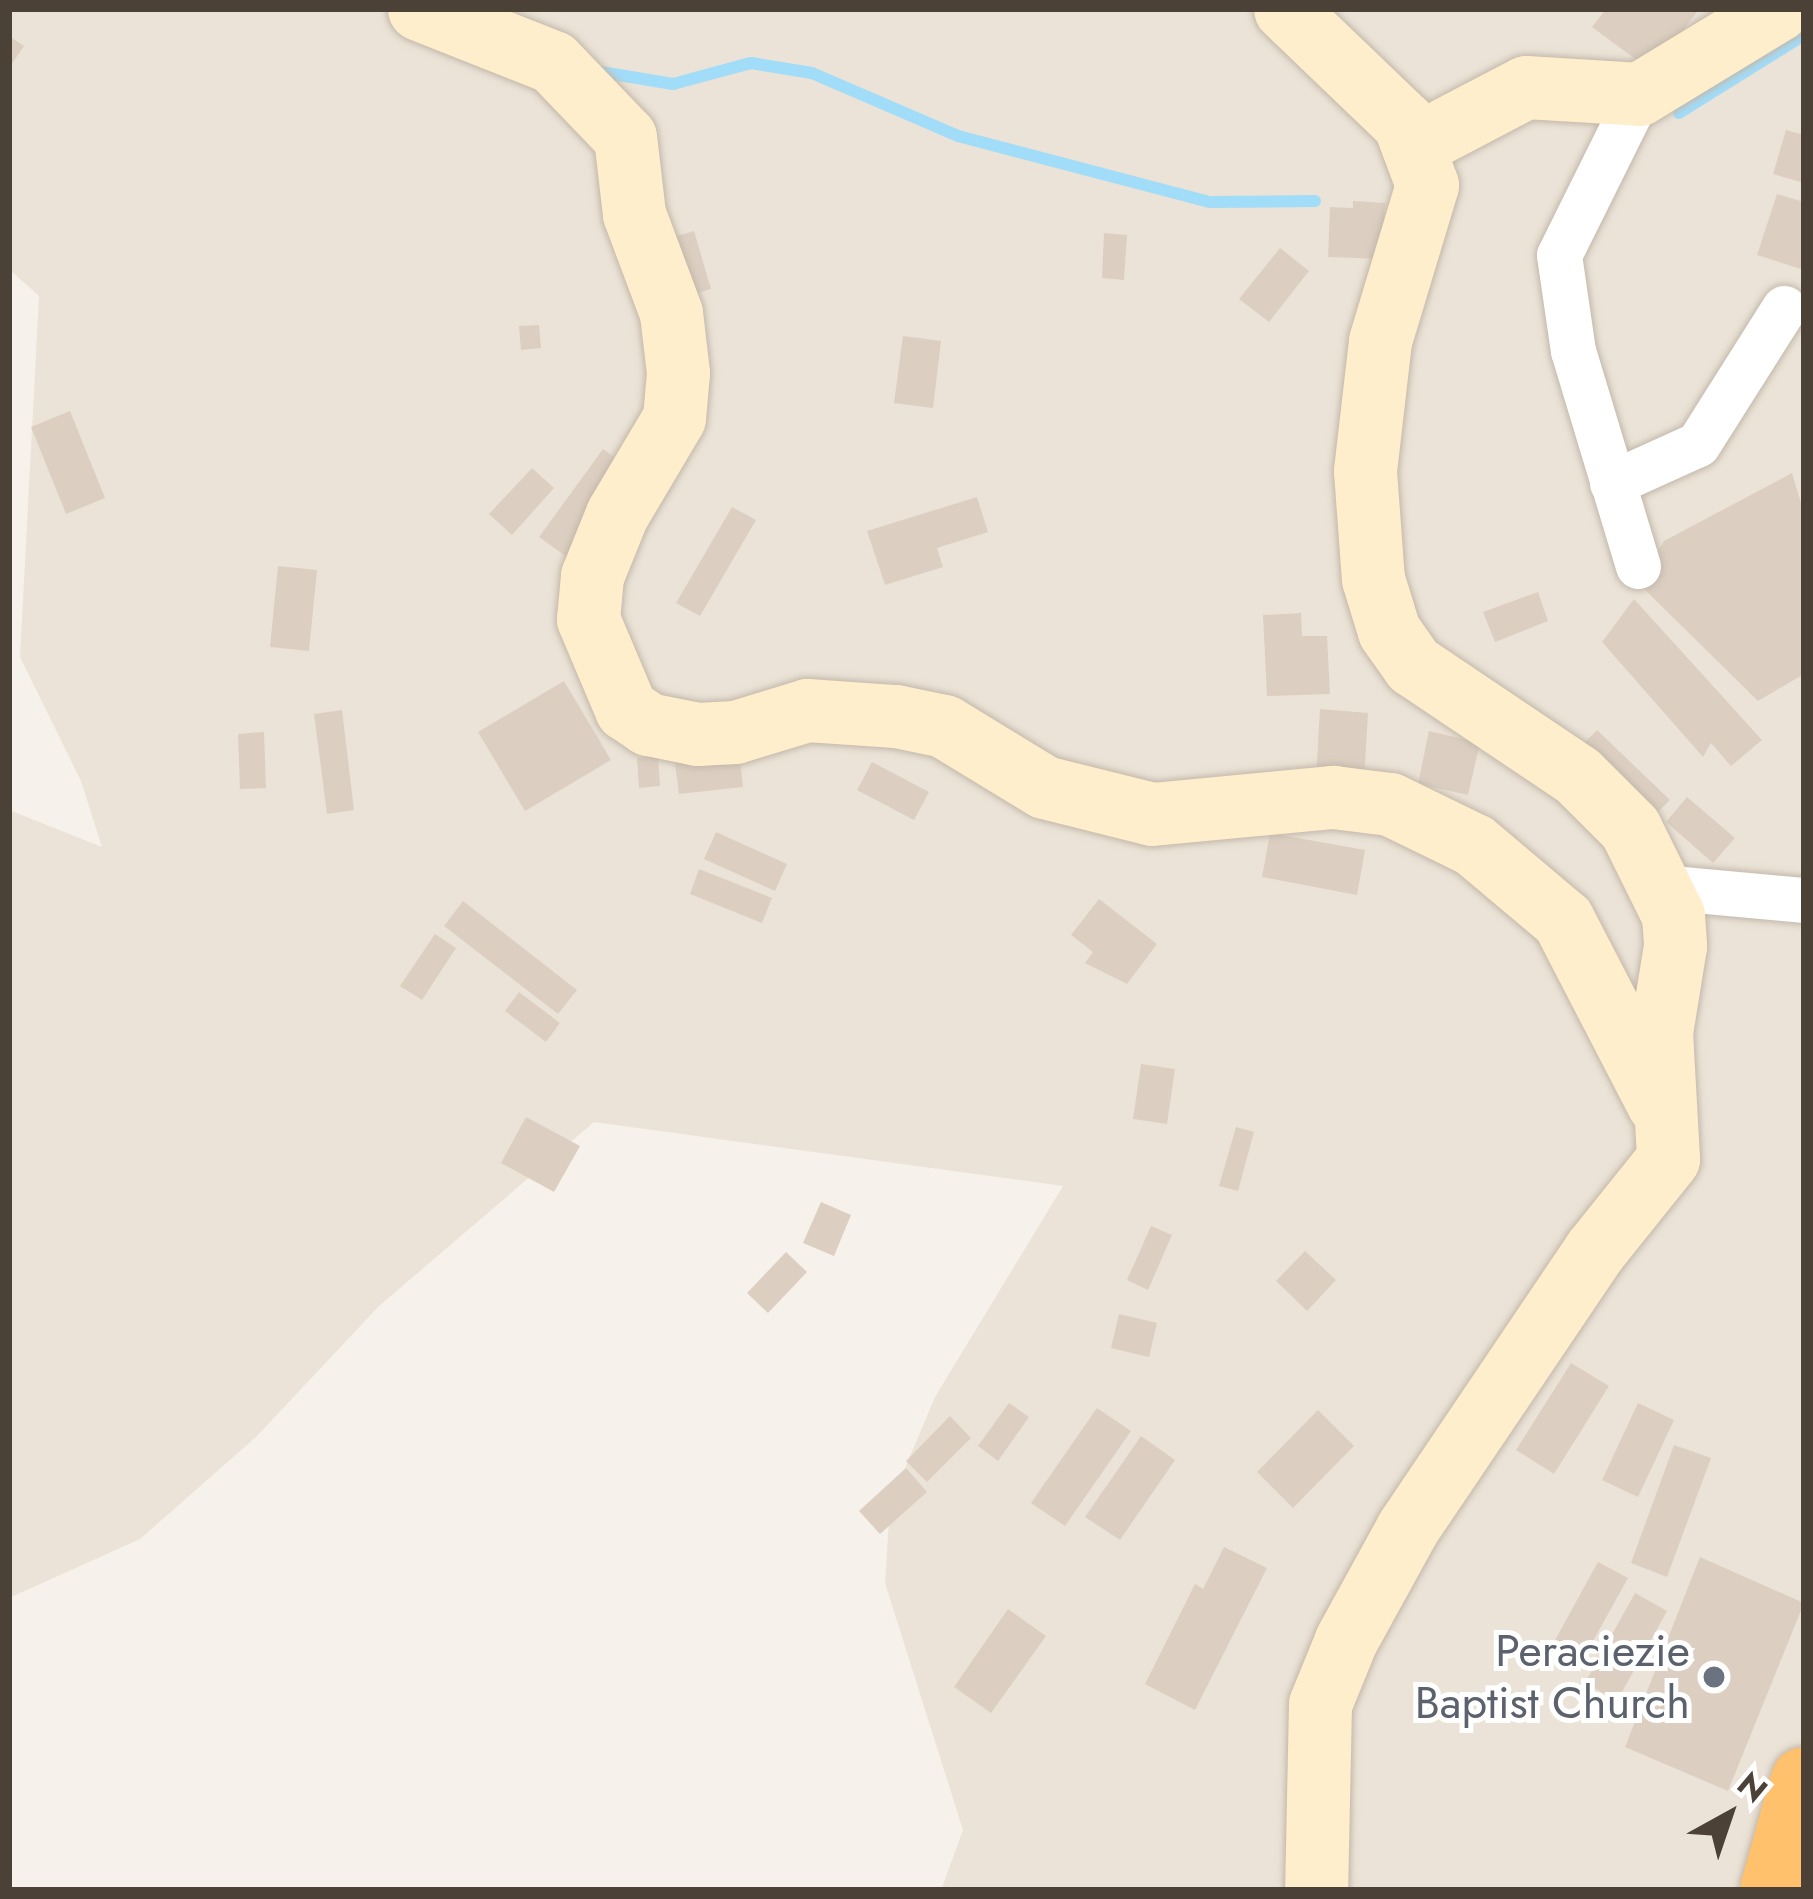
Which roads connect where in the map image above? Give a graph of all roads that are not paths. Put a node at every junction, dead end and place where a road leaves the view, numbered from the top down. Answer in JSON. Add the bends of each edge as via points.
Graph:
{"nodes":[{"id":1,"x":419,"y":9,"type":"edge"},
{"id":2,"x":1285,"y":9,"type":"edge"},
{"id":3,"x":1779,"y":9,"type":"edge"},
{"id":4,"x":1639,"y":94,"type":"junction"},
{"id":5,"x":1413,"y":146,"type":"junction"},
{"id":6,"x":1784,"y":308,"type":"dead end"},
{"id":7,"x":1612,"y":483,"type":"junction"},
{"id":8,"x":1638,"y":566,"type":"dead end"},
{"id":9,"x":1661,"y":886,"type":"junction"},
{"id":10,"x":1804,"y":900,"type":"edge"},
{"id":11,"x":1666,"y":1116,"type":"junction"},
{"id":12,"x":1804,"y":1780,"type":"edge"},
{"id":13,"x":1316,"y":1890,"type":"edge"},
{"id":14,"x":1773,"y":1890,"type":"edge"}],
"edges":[{"from":1,"to":11,"type":"street","via":[[553,62],[625,137],[634,214],[671,314],[678,373],[674,418],[616,514],[592,576],[588,619],[626,709],[648,724],[697,734],[735,732],[807,710],[896,716],[944,726],[1044,787],[1152,814],[1333,797],[1390,804],[1474,845],[1563,920]]},
{"from":2,"to":5,"type":"street","via":[[1404,123]]},
{"from":3,"to":4,"type":"street"},
{"from":4,"to":5,"type":"street","via":[[1526,87]]},
{"from":4,"to":7,"type":"street","via":[[1559,255],[1573,352]]},
{"from":5,"to":9,"type":"street","via":[[1427,185],[1380,341],[1365,471],[1373,578],[1389,632],[1413,665],[1577,775],[1630,828]]},
{"from":6,"to":7,"type":"street","via":[[1698,444]]},
{"from":7,"to":8,"type":"street"},
{"from":9,"to":10,"type":"street"},
{"from":9,"to":11,"type":"street","via":[[1676,946],[1661,1032]]},
{"from":11,"to":13,"type":"street","via":[[1668,1159],[1595,1250],[1419,1510],[1346,1640],[1320,1704]]},
{"from":12,"to":14,"type":"highway"}]}
